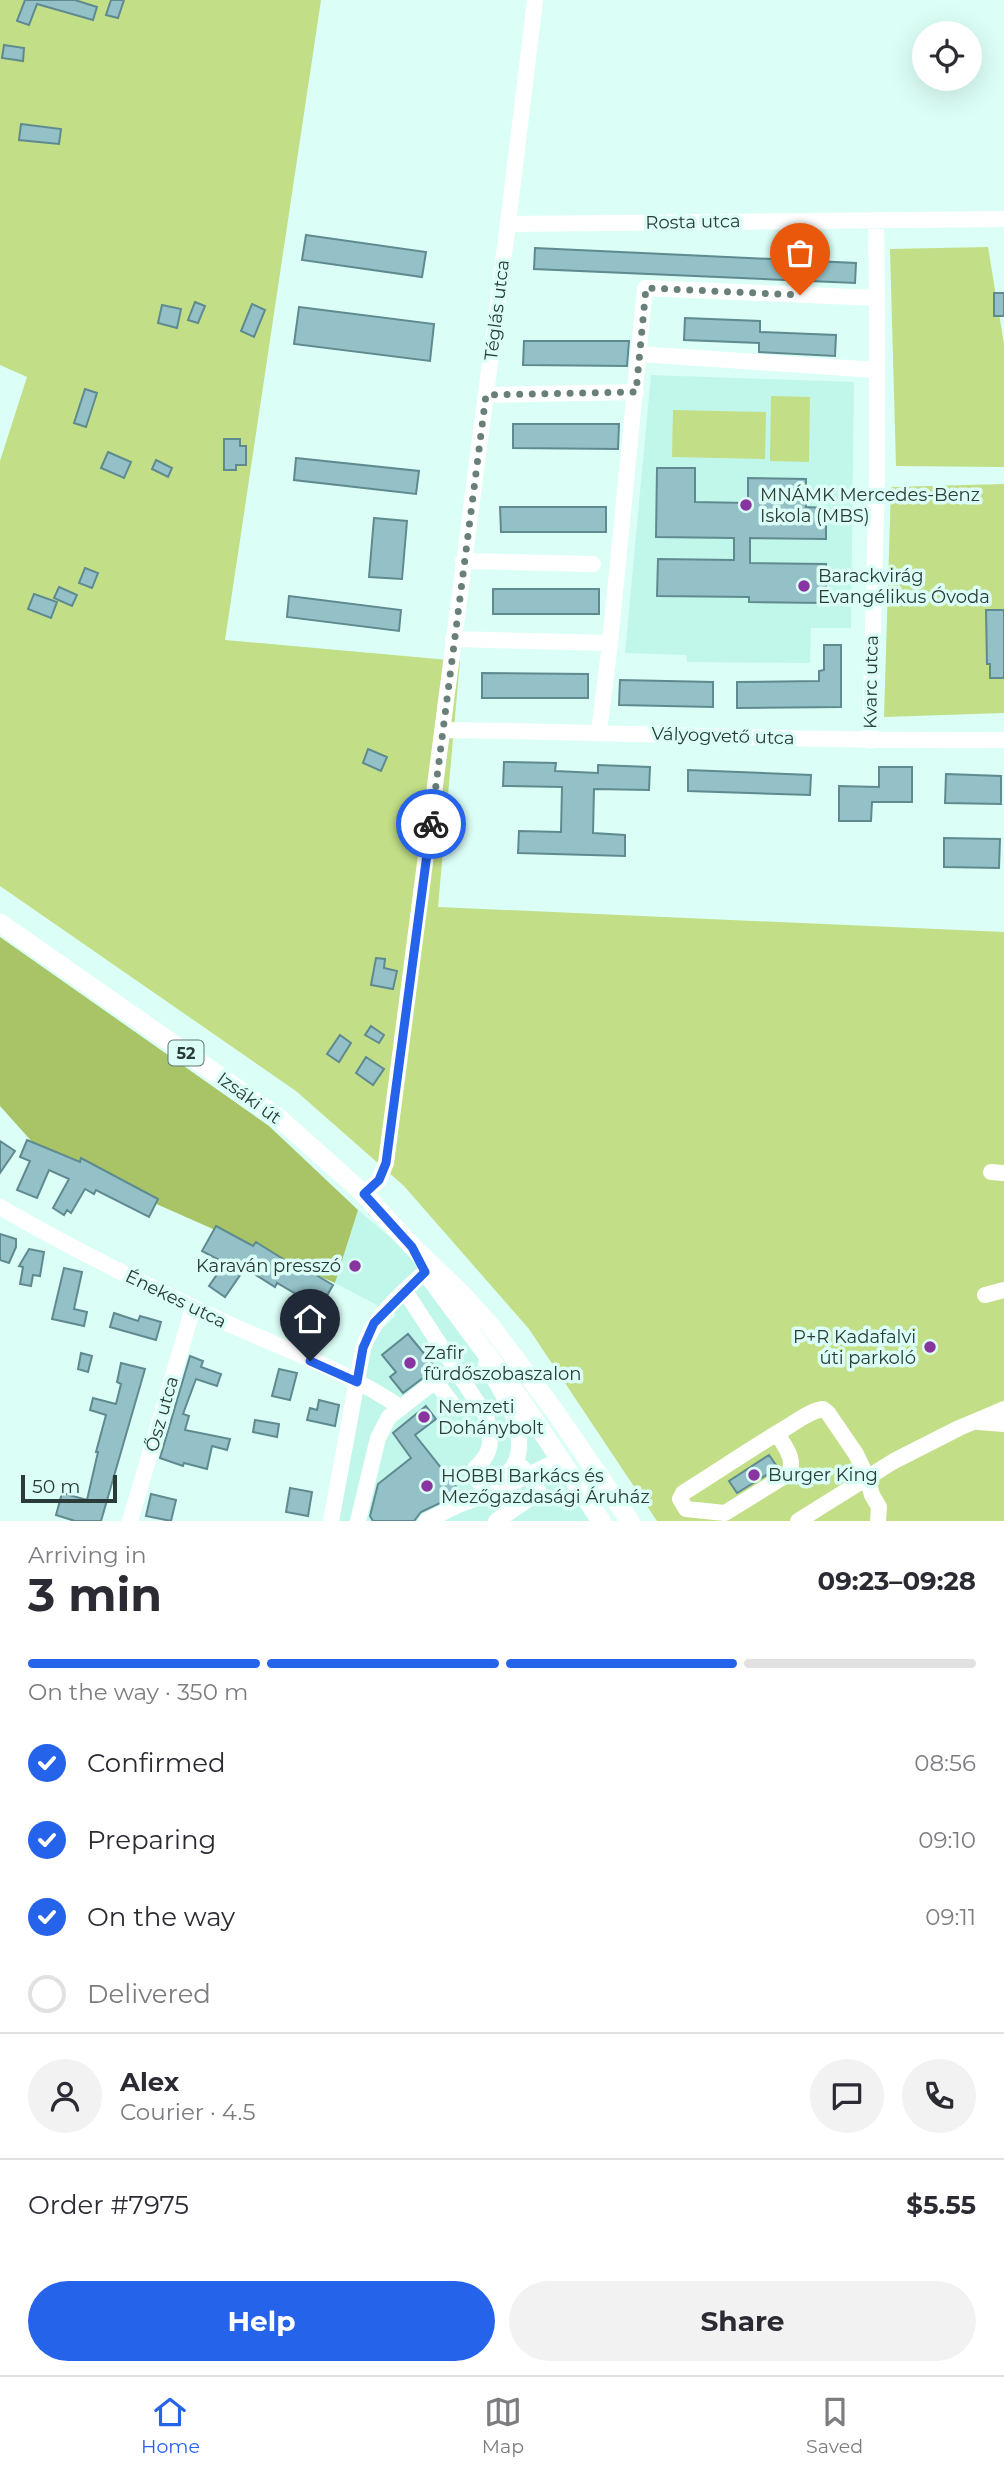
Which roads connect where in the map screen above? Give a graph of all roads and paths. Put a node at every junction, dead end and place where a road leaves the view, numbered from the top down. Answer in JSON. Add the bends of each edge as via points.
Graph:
{"nodes":[{"id":1,"x":534,"y":0,"type":"edge"},
{"id":2,"x":1004,"y":219,"type":"edge"},
{"id":3,"x":876,"y":220,"type":"junction"},
{"id":4,"x":508,"y":223,"type":"junction"},
{"id":5,"x":877,"y":298,"type":"junction"},
{"id":6,"x":640,"y":354,"type":"junction"},
{"id":7,"x":876,"y":370,"type":"junction"},
{"id":8,"x":636,"y":392,"type":"junction"},
{"id":9,"x":486,"y":395,"type":"junction"},
{"id":10,"x":463,"y":561,"type":"junction"},
{"id":11,"x":593,"y":564,"type":"dead end"},
{"id":12,"x":453,"y":639,"type":"junction"},
{"id":13,"x":610,"y":643,"type":"junction"},
{"id":14,"x":443,"y":730,"type":"junction"},
{"id":15,"x":599,"y":732,"type":"junction"},
{"id":16,"x":1004,"y":740,"type":"edge"},
{"id":17,"x":870,"y":741,"type":"junction"},
{"id":18,"x":0,"y":923,"type":"edge"},
{"id":19,"x":364,"y":1194,"type":"junction"},
{"id":20,"x":0,"y":1208,"type":"edge"},
{"id":21,"x":412,"y":1247,"type":"junction"},
{"id":22,"x":425,"y":1272,"type":"junction"},
{"id":23,"x":1004,"y":1290,"type":"edge"},
{"id":24,"x":405,"y":1291,"type":"junction"},
{"id":25,"x":985,"y":1295,"type":"dead end"},
{"id":26,"x":193,"y":1308,"type":"junction"},
{"id":27,"x":465,"y":1323,"type":"junction"},
{"id":28,"x":456,"y":1369,"type":"junction"},
{"id":29,"x":435,"y":1381,"type":"junction"},
{"id":30,"x":357,"y":1382,"type":"junction"},
{"id":31,"x":451,"y":1402,"type":"dead end"},
{"id":32,"x":401,"y":1408,"type":"junction"},
{"id":33,"x":1001,"y":1415,"type":"edge"},
{"id":34,"x":776,"y":1433,"type":"junction"},
{"id":35,"x":518,"y":1454,"type":"junction"},
{"id":36,"x":565,"y":1465,"type":"junction"},
{"id":37,"x":527,"y":1474,"type":"junction"},
{"id":38,"x":867,"y":1477,"type":"junction"},
{"id":39,"x":492,"y":1493,"type":"junction"},
{"id":40,"x":503,"y":1517,"type":"edge"},
{"id":41,"x":130,"y":1521,"type":"edge"},
{"id":42,"x":331,"y":1521,"type":"edge"},
{"id":43,"x":358,"y":1521,"type":"edge"},
{"id":44,"x":426,"y":1521,"type":"edge"},
{"id":45,"x":601,"y":1521,"type":"edge"},
{"id":46,"x":629,"y":1521,"type":"edge"},
{"id":47,"x":798,"y":1521,"type":"edge"},
{"id":48,"x":878,"y":1521,"type":"edge"}],
"edges":[{"from":1,"to":4,"type":"street","name":"Téglás utca"},
{"from":2,"to":3,"type":"street","name":"Rosta utca"},
{"from":3,"to":4,"type":"street","name":"Rosta utca"},
{"from":3,"to":5,"type":"street","name":"Kvarc utca"},
{"from":4,"to":9,"type":"street","name":"Téglás utca"},
{"from":5,"to":6,"type":"street","via":[[646,288]]},
{"from":5,"to":7,"type":"street","name":"Kvarc utca"},
{"from":6,"to":7,"type":"street"},
{"from":6,"to":8,"type":"street"},
{"from":7,"to":17,"type":"street","name":"Kvarc utca"},
{"from":8,"to":9,"type":"street"},
{"from":8,"to":13,"type":"street"},
{"from":9,"to":10,"type":"street","name":"Téglás utca"},
{"from":10,"to":11,"type":"street"},
{"from":10,"to":12,"type":"street","name":"Téglás utca"},
{"from":12,"to":13,"type":"street"},
{"from":12,"to":14,"type":"street","name":"Téglás utca"},
{"from":13,"to":15,"type":"street"},
{"from":14,"to":15,"type":"street","name":"Vályogvető utca"},
{"from":14,"to":19,"type":"street","name":"Téglás utca","via":[[386,1163],[379,1180]]},
{"from":15,"to":17,"type":"street","name":"Vályogvető utca"},
{"from":16,"to":17,"type":"street","name":"Vályogvető utca"},
{"from":18,"to":19,"type":"main road","name":"Izsáki út","number":"52","via":[[279,1118]]},
{"from":19,"to":21,"type":"main road","name":"Izsáki út","number":"52"},
{"from":20,"to":26,"type":"street","name":"Énekes utca"},
{"from":21,"to":22,"type":"main road","name":"Izsáki út","number":"52"},
{"from":21,"to":46,"type":"main road","name":"Izsáki út","number":"52","via":[[489,1324]]},
{"from":22,"to":24,"type":"street"},
{"from":22,"to":27,"type":"main road","name":"Izsáki út","number":"52"},
{"from":23,"to":25,"type":"street"},
{"from":24,"to":28,"type":"street"},
{"from":24,"to":30,"type":"street","via":[[368,1334]]},
{"from":26,"to":30,"type":"street","name":"Énekes utca"},
{"from":26,"to":41,"type":"street","name":"Ősz utca"},
{"from":27,"to":35,"type":"street","via":[[516,1424]]},
{"from":27,"to":36,"type":"main road","name":"Izsáki út","number":"52"},
{"from":28,"to":29,"type":"street"},
{"from":28,"to":39,"type":"street","via":[[491,1433],[488,1451],[473,1474]]},
{"from":29,"to":31,"type":"street"},
{"from":29,"to":32,"type":"street"},
{"from":30,"to":32,"type":"street","name":"Énekes utca"},
{"from":30,"to":42,"type":"street"},
{"from":32,"to":43,"type":"street","via":[[389,1417],[378,1438]]},
{"from":33,"to":38,"type":"street","via":[[937,1438]]},
{"from":34,"to":34,"type":"street","via":[[791,1459],[789,1474],[721,1514],[686,1509],[680,1499],[683,1493]]},
{"from":34,"to":38,"type":"street","via":[[823,1409]]},
{"from":35,"to":37,"type":"street"},
{"from":35,"to":39,"type":"street"},
{"from":36,"to":37,"type":"street","via":[[549,1465]]},
{"from":36,"to":45,"type":"main road","name":"Izsáki út","number":"52"},
{"from":37,"to":39,"type":"street"},
{"from":37,"to":40,"type":"street","via":[[538,1492]]},
{"from":38,"to":47,"type":"street"},
{"from":38,"to":48,"type":"street","via":[[879,1507]]},
{"from":39,"to":40,"type":"street"},
{"from":39,"to":44,"type":"street"}]}
